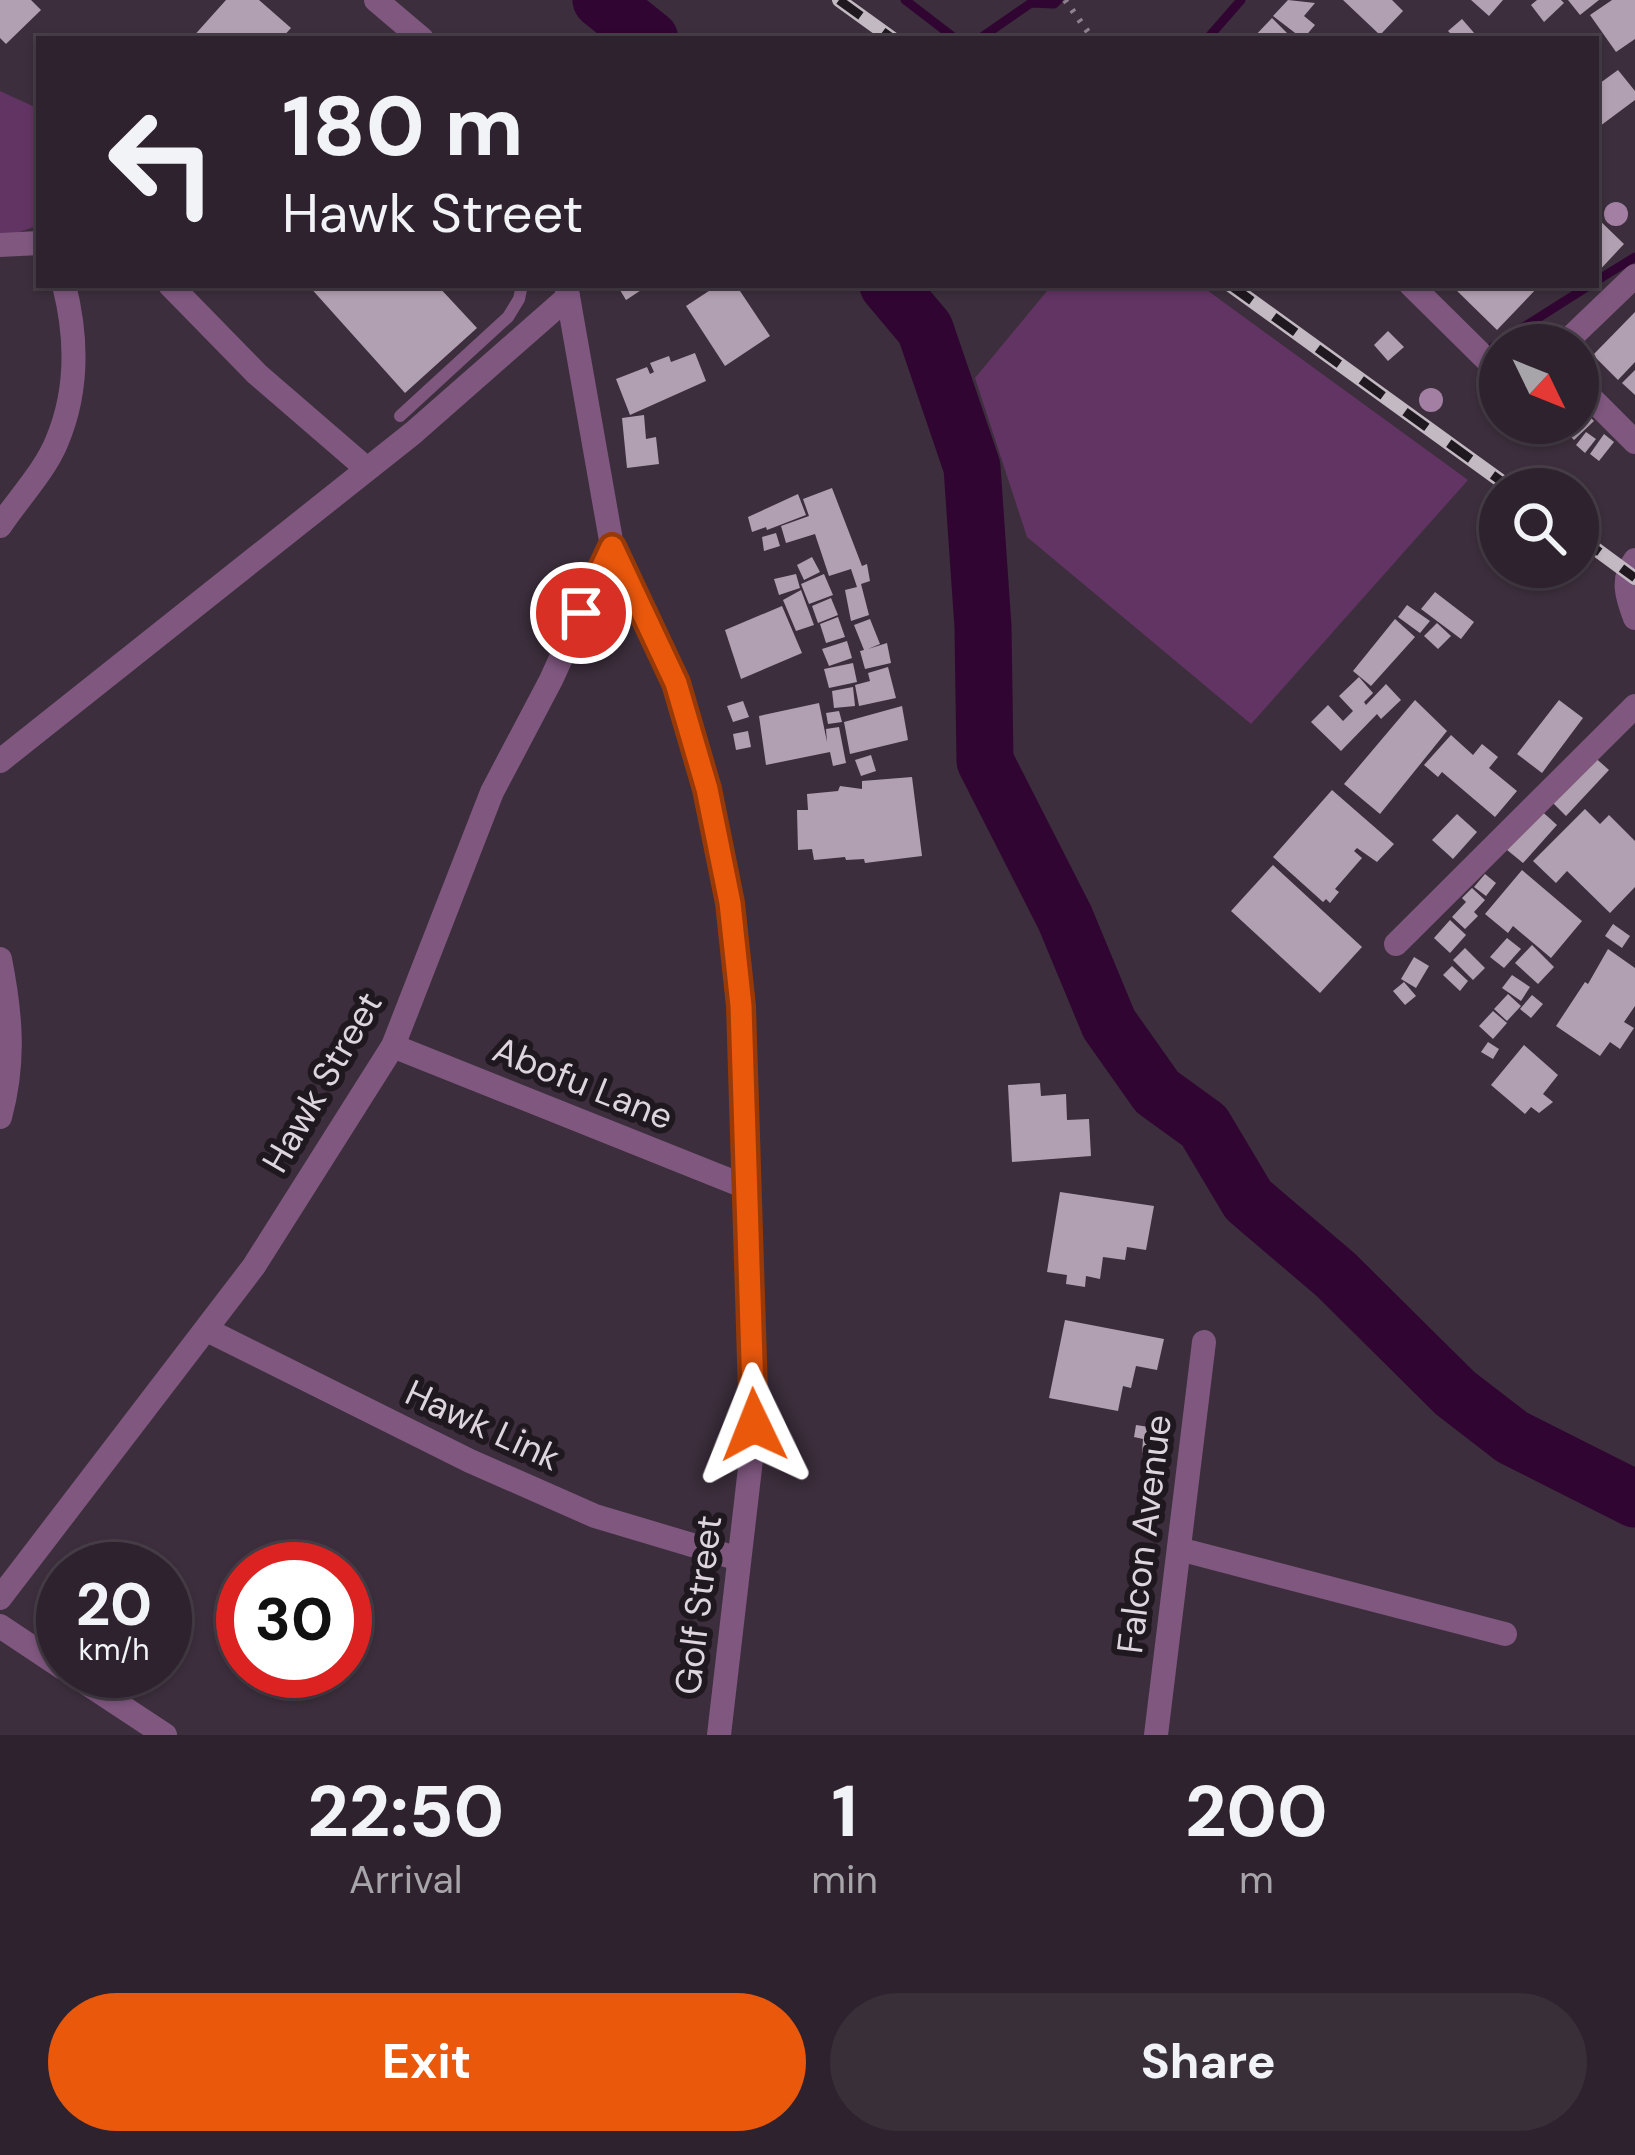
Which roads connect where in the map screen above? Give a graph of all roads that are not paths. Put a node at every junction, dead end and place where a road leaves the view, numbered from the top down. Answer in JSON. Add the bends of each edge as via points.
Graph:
{"nodes":[{"id":1,"x":376,"y":0,"type":"edge"},
{"id":2,"x":418,"y":36,"type":"edge"},
{"id":3,"x":36,"y":243,"type":"edge"},
{"id":4,"x":0,"y":245,"type":"edge"},
{"id":5,"x":1635,"y":277,"type":"edge"},
{"id":6,"x":65,"y":288,"type":"edge"},
{"id":7,"x":173,"y":288,"type":"edge"},
{"id":8,"x":521,"y":288,"type":"edge"},
{"id":9,"x":1414,"y":288,"type":"edge"},
{"id":10,"x":567,"y":291,"type":"edge"},
{"id":11,"x":1585,"y":324,"type":"edge"},
{"id":12,"x":1479,"y":352,"type":"edge"},
{"id":13,"x":1599,"y":406,"type":"edge"},
{"id":14,"x":400,"y":416,"type":"dead end"},
{"id":15,"x":1635,"y":442,"type":"edge"},
{"id":16,"x":367,"y":469,"type":"junction"},
{"id":17,"x":0,"y":526,"type":"edge"},
{"id":18,"x":612,"y":547,"type":"junction"},
{"id":19,"x":1635,"y":560,"type":"edge"},
{"id":20,"x":1635,"y":618,"type":"edge"},
{"id":21,"x":1635,"y":706,"type":"edge"},
{"id":22,"x":0,"y":760,"type":"edge"},
{"id":23,"x":1396,"y":944,"type":"dead end"},
{"id":24,"x":0,"y":959,"type":"edge"},
{"id":25,"x":393,"y":1046,"type":"junction"},
{"id":26,"x":0,"y":1117,"type":"edge"},
{"id":27,"x":746,"y":1187,"type":"junction"},
{"id":28,"x":207,"y":1330,"type":"junction"},
{"id":29,"x":1204,"y":1342,"type":"dead end"},
{"id":30,"x":1179,"y":1549,"type":"junction"},
{"id":31,"x":740,"y":1558,"type":"junction"},
{"id":32,"x":0,"y":1598,"type":"edge"},
{"id":33,"x":0,"y":1626,"type":"edge"},
{"id":34,"x":1505,"y":1634,"type":"dead end"},
{"id":35,"x":36,"y":1650,"type":"edge"},
{"id":36,"x":99,"y":1698,"type":"edge"},
{"id":37,"x":133,"y":1727,"type":"edge"},
{"id":38,"x":165,"y":1735,"type":"edge"},
{"id":39,"x":719,"y":1735,"type":"edge"},
{"id":40,"x":1156,"y":1735,"type":"edge"}],
"edges":[{"from":1,"to":2,"type":"street"},
{"from":3,"to":4,"type":"street"},
{"from":5,"to":11,"type":"street"},
{"from":6,"to":17,"type":"street","via":[[74,327],[70,398],[56,443]]},
{"from":7,"to":16,"type":"street"},
{"from":8,"to":14,"type":"lane","via":[[508,317]]},
{"from":9,"to":12,"type":"street"},
{"from":10,"to":16,"type":"street"},
{"from":10,"to":18,"type":"street","name":"Golf Street"},
{"from":13,"to":15,"type":"street"},
{"from":16,"to":22,"type":"street"},
{"from":18,"to":25,"type":"street","name":"Hawk Street","via":[[492,792]]},
{"from":18,"to":27,"type":"street","name":"Golf Street","via":[[676,683],[707,789],[741,1006]]},
{"from":19,"to":20,"type":"street","via":[[1626,594]]},
{"from":21,"to":23,"type":"street"},
{"from":24,"to":26,"type":"street","via":[[13,1023]]},
{"from":25,"to":27,"type":"street","name":"Abofu Lane"},
{"from":25,"to":28,"type":"street","name":"Hawk Street"},
{"from":27,"to":31,"type":"street","name":"Golf Street","via":[[754,1425]]},
{"from":28,"to":31,"type":"street","name":"Hawk Link","via":[[595,1516]]},
{"from":28,"to":32,"type":"street","name":"Hawk Street"},
{"from":29,"to":30,"type":"street","name":"Falcon Avenue"},
{"from":30,"to":34,"type":"street"},
{"from":30,"to":40,"type":"street","name":"Falcon Avenue"},
{"from":31,"to":39,"type":"street","name":"Golf Street"},
{"from":33,"to":35,"type":"street"},
{"from":36,"to":37,"type":"street"},
{"from":37,"to":38,"type":"street"}]}
